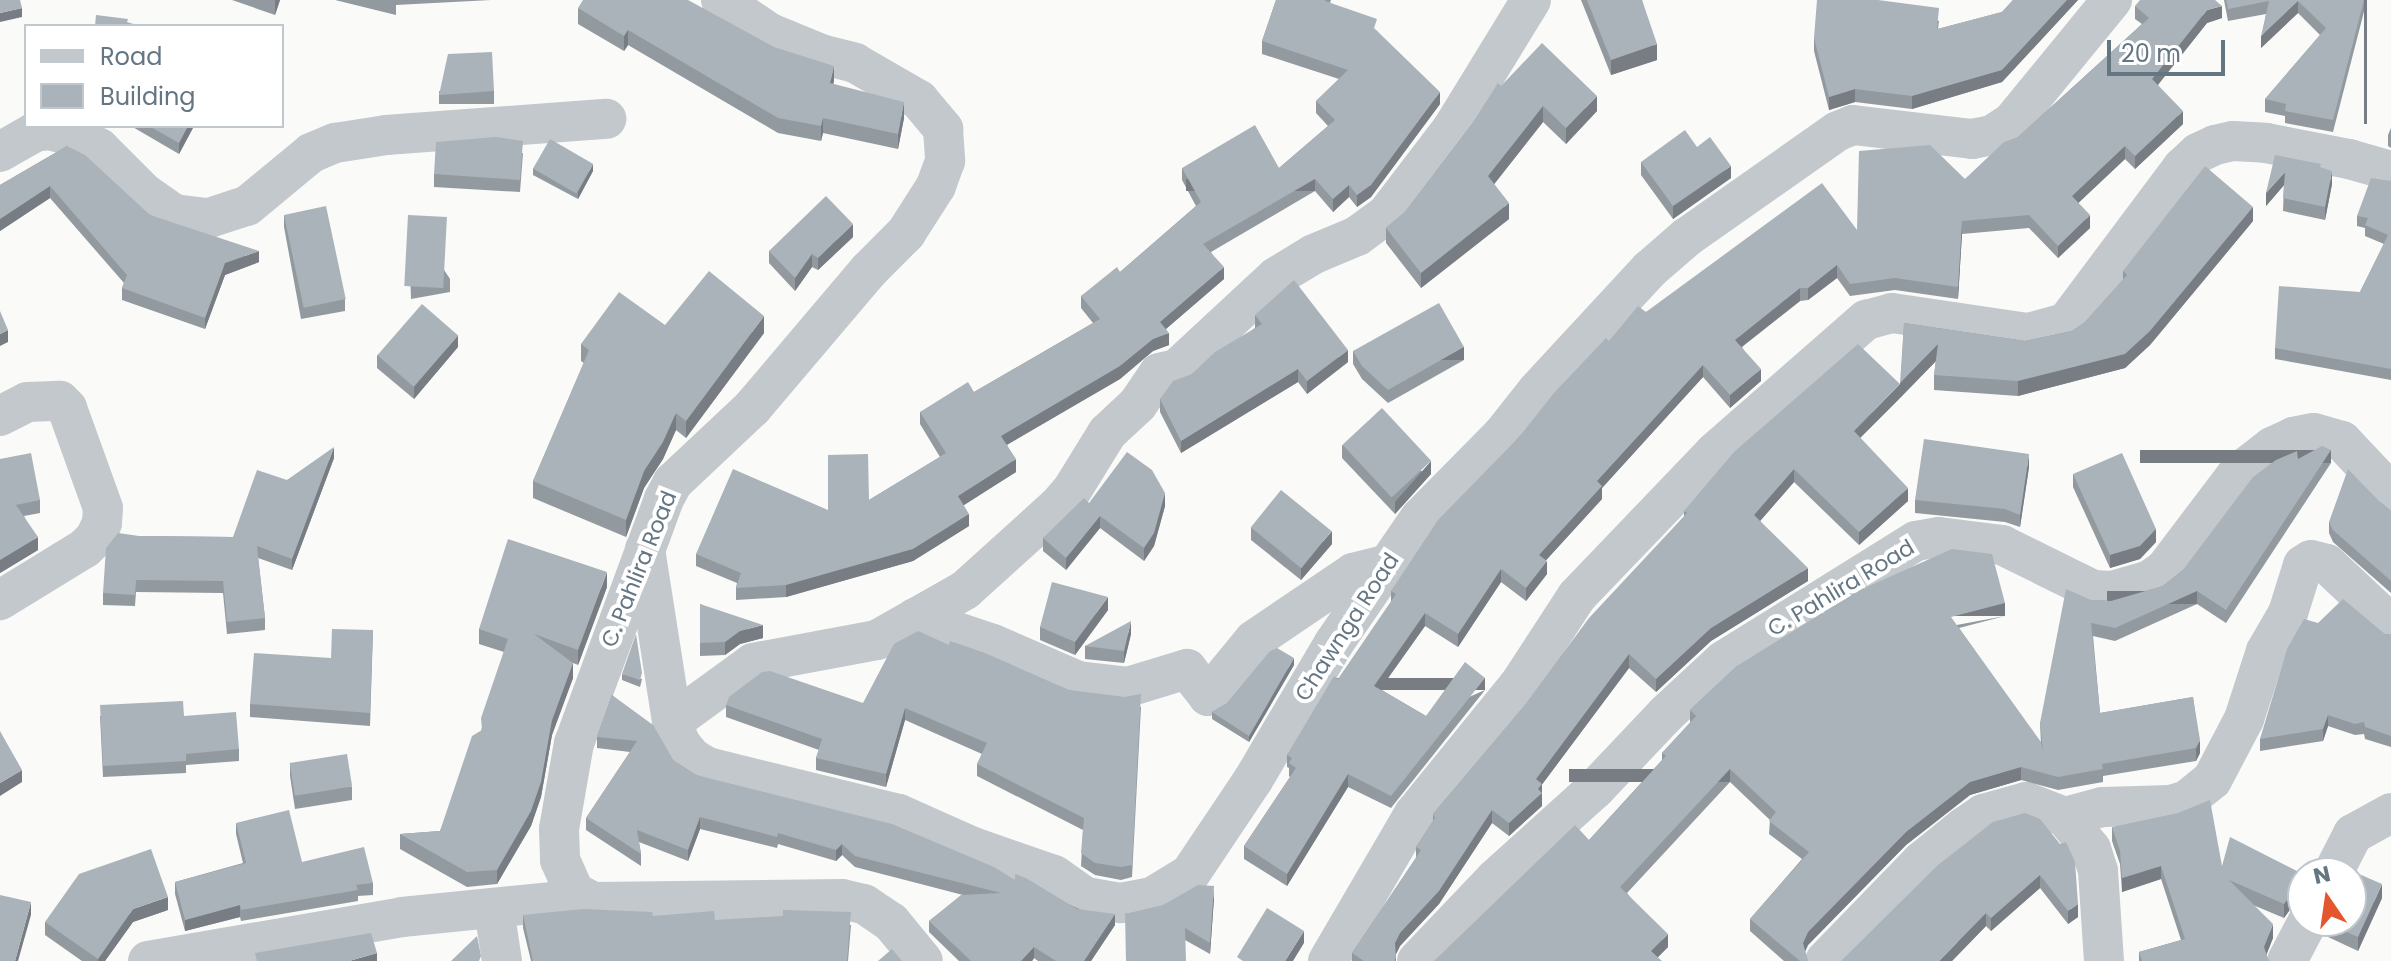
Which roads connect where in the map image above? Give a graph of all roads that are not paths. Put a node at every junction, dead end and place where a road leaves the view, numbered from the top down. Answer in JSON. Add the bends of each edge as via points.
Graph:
{"nodes":[{"id":1,"x":721,"y":0,"type":"edge"},
{"id":2,"x":1531,"y":0,"type":"edge"},
{"id":3,"x":2112,"y":0,"type":"edge"},
{"id":4,"x":606,"y":119,"type":"dead end"},
{"id":5,"x":0,"y":152,"type":"edge"},
{"id":6,"x":2391,"y":171,"type":"edge"},
{"id":7,"x":0,"y":416,"type":"edge"},
{"id":8,"x":2391,"y":493,"type":"edge"},
{"id":9,"x":645,"y":549,"type":"junction"},
{"id":10,"x":1386,"y":565,"type":"junction"},
{"id":11,"x":0,"y":600,"type":"edge"},
{"id":12,"x":915,"y":618,"type":"junction"},
{"id":13,"x":2391,"y":624,"type":"edge"},
{"id":14,"x":672,"y":722,"type":"junction"},
{"id":15,"x":2391,"y":813,"type":"edge"},
{"id":16,"x":2065,"y":817,"type":"junction"},
{"id":17,"x":2341,"y":857,"type":"edge"},
{"id":18,"x":582,"y":899,"type":"junction"},
{"id":19,"x":494,"y":909,"type":"junction"},
{"id":20,"x":2300,"y":937,"type":"edge"},
{"id":21,"x":148,"y":961,"type":"edge"},
{"id":22,"x":502,"y":961,"type":"edge"},
{"id":23,"x":923,"y":961,"type":"edge"},
{"id":24,"x":1328,"y":961,"type":"edge"},
{"id":25,"x":1417,"y":961,"type":"edge"},
{"id":26,"x":1825,"y":961,"type":"edge"},
{"id":27,"x":2104,"y":961,"type":"edge"},
{"id":28,"x":2287,"y":961,"type":"edge"}],
"edges":[{"from":1,"to":9,"type":"street","name":"C. Pahlira Road","via":[[770,33],[855,63],[919,100],[943,129],[945,161],[906,233],[753,407],[673,482]]},
{"from":2,"to":12,"type":"street","via":[[1444,140],[1387,214],[1357,236],[1276,277],[1177,369],[1159,373],[1138,404],[1107,433],[1072,490],[1042,523],[965,590]]},
{"from":3,"to":10,"type":"street","name":"Chawnga Road","via":[[2012,122],[1992,135],[1972,139],[1853,125],[1687,237],[1650,269],[1503,434],[1435,500]]},
{"from":4,"to":5,"type":"street","via":[[335,143],[311,153],[247,206],[209,218],[174,214],[144,193],[99,148],[64,133],[35,132]]},
{"from":6,"to":24,"type":"street","via":[[2266,143],[2215,145],[2182,168],[2066,323],[2028,333],[1892,313],[1866,320],[1715,452],[1577,596],[1519,685],[1414,814]]},
{"from":7,"to":11,"type":"street","via":[[27,402],[60,401],[103,508],[102,523],[85,548]]},
{"from":8,"to":25,"type":"street","name":"C. Pahlira Road","via":[[2342,441],[2314,433],[2293,437],[2237,474],[2165,569],[2150,580],[2112,591],[2093,590],[2002,545],[1939,537],[1916,541],[1723,661]]},
{"from":9,"to":14,"type":"street","name":"Chawnga Road"},
{"from":9,"to":18,"type":"street","name":"C. Pahlira Road","via":[[584,710],[559,829],[565,879]]},
{"from":10,"to":12,"type":"street","via":[[1353,573],[1254,640],[1208,696],[1187,669],[1128,687],[1078,681]]},
{"from":10,"to":14,"type":"street","name":"Chawnga Road","via":[[1190,874],[1138,901],[1086,897],[1054,875],[871,805],[707,767],[680,743]]},
{"from":12,"to":14,"type":"street","via":[[877,640],[753,663]]},
{"from":13,"to":16,"type":"street","via":[[2327,564],[2311,560],[2303,565],[2244,719],[2212,780],[2187,800],[2171,805],[2103,807]]},
{"from":15,"to":17,"type":"street","via":[[2353,834]]},
{"from":16,"to":26,"type":"street","via":[[2026,802],[1983,814],[1922,861]]},
{"from":16,"to":27,"type":"street","via":[[2091,849],[2098,871]]},
{"from":18,"to":19,"type":"street"},
{"from":18,"to":23,"type":"street","via":[[842,899],[879,912]]},
{"from":19,"to":21,"type":"street","via":[[402,917]]},
{"from":19,"to":22,"type":"street"},
{"from":20,"to":28,"type":"street"}]}
